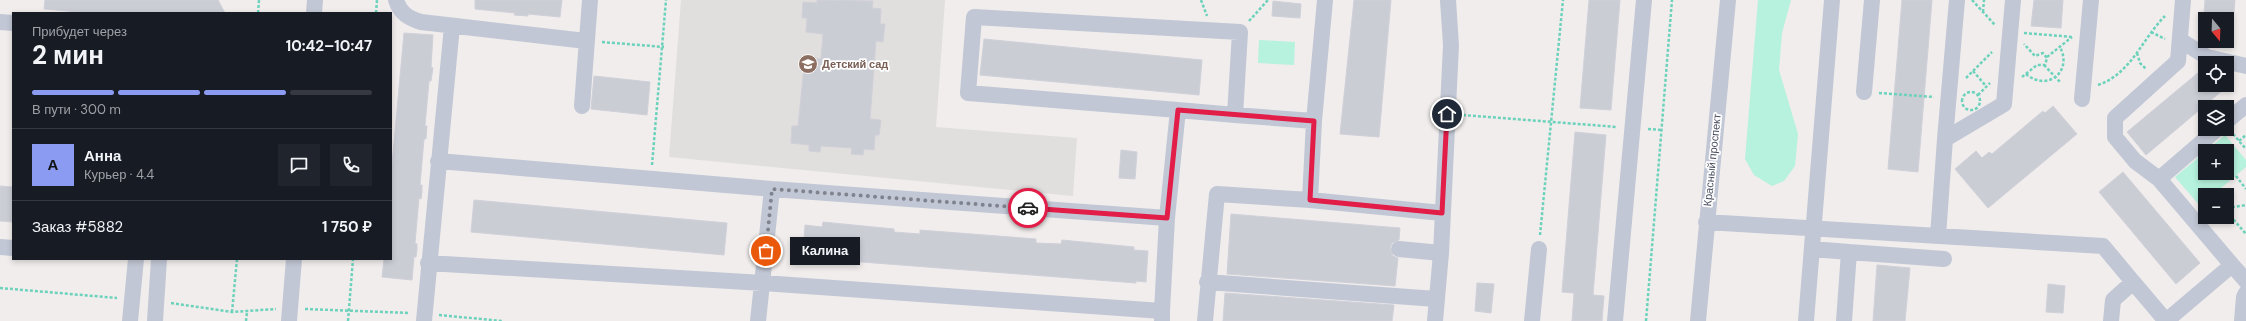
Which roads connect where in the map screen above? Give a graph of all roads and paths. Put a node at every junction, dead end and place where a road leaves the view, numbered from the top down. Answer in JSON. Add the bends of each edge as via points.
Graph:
{"nodes":[{"id":1,"x":259,"y":0,"type":"edge"},
{"id":2,"x":315,"y":0,"type":"edge"},
{"id":3,"x":377,"y":0,"type":"edge"},
{"id":4,"x":396,"y":0,"type":"edge"},
{"id":5,"x":590,"y":0,"type":"edge"},
{"id":6,"x":666,"y":0,"type":"edge"},
{"id":7,"x":1268,"y":0,"type":"edge"},
{"id":8,"x":1325,"y":0,"type":"edge"},
{"id":9,"x":1448,"y":0,"type":"edge"},
{"id":10,"x":1563,"y":0,"type":"edge"},
{"id":11,"x":1644,"y":0,"type":"edge"},
{"id":12,"x":1672,"y":0,"type":"edge"},
{"id":13,"x":1728,"y":0,"type":"edge"},
{"id":14,"x":1832,"y":0,"type":"edge"},
{"id":15,"x":1872,"y":0,"type":"edge"},
{"id":16,"x":1957,"y":0,"type":"edge"},
{"id":17,"x":1972,"y":0,"type":"edge"},
{"id":18,"x":1984,"y":0,"type":"edge"},
{"id":19,"x":2012,"y":0,"type":"edge"},
{"id":20,"x":2091,"y":0,"type":"edge"},
{"id":21,"x":2183,"y":1,"type":"edge"},
{"id":22,"x":258,"y":12,"type":"edge"},
{"id":23,"x":314,"y":12,"type":"edge"},
{"id":24,"x":376,"y":12,"type":"edge"},
{"id":25,"x":1983,"y":12,"type":"junction"},
{"id":26,"x":0,"y":22,"type":"edge"},
{"id":27,"x":12,"y":23,"type":"edge"},
{"id":28,"x":452,"y":26,"type":"junction"},
{"id":29,"x":1240,"y":32,"type":"junction"},
{"id":30,"x":2009,"y":36,"type":"junction"},
{"id":31,"x":2080,"y":38,"type":"junction"},
{"id":32,"x":2180,"y":40,"type":"junction"},
{"id":33,"x":586,"y":41,"type":"junction"},
{"id":34,"x":664,"y":47,"type":"junction"},
{"id":35,"x":2060,"y":47,"type":"junction"},
{"id":36,"x":2137,"y":53,"type":"junction"},
{"id":37,"x":2035,"y":56,"type":"dead end"},
{"id":38,"x":2047,"y":57,"type":"junction"},
{"id":39,"x":2038,"y":65,"type":"dead end"},
{"id":40,"x":2044,"y":65,"type":"junction"},
{"id":41,"x":2246,"y":66,"type":"edge"},
{"id":42,"x":1972,"y":71,"type":"junction"},
{"id":43,"x":2150,"y":72,"type":"dead end"},
{"id":44,"x":2026,"y":74,"type":"dead end"},
{"id":45,"x":2055,"y":77,"type":"junction"},
{"id":46,"x":2061,"y":83,"type":"dead end"},
{"id":47,"x":1986,"y":86,"type":"dead end"},
{"id":48,"x":1864,"y":92,"type":"joint"},
{"id":49,"x":1978,"y":94,"type":"joint"},
{"id":50,"x":2083,"y":94,"type":"joint"},
{"id":51,"x":1949,"y":97,"type":"junction"},
{"id":52,"x":582,"y":106,"type":"dead end"},
{"id":53,"x":1178,"y":110,"type":"junction"},
{"id":54,"x":2244,"y":111,"type":"edge"},
{"id":55,"x":1447,"y":114,"type":"junction"},
{"id":56,"x":1235,"y":115,"type":"junction"},
{"id":57,"x":2234,"y":119,"type":"edge"},
{"id":58,"x":1314,"y":121,"type":"junction"},
{"id":59,"x":1551,"y":122,"type":"junction"},
{"id":60,"x":1632,"y":128,"type":"junction"},
{"id":61,"x":1662,"y":130,"type":"junction"},
{"id":62,"x":2246,"y":135,"type":"edge"},
{"id":63,"x":2214,"y":136,"type":"edge"},
{"id":64,"x":2234,"y":136,"type":"edge"},
{"id":65,"x":1945,"y":139,"type":"junction"},
{"id":66,"x":2239,"y":141,"type":"junction"},
{"id":67,"x":2246,"y":149,"type":"edge"},
{"id":68,"x":438,"y":161,"type":"junction"},
{"id":69,"x":2236,"y":176,"type":"dead end"},
{"id":70,"x":651,"y":179,"type":"junction"},
{"id":71,"x":2159,"y":179,"type":"junction"},
{"id":72,"x":2246,"y":188,"type":"edge"},
{"id":73,"x":772,"y":189,"type":"junction"},
{"id":74,"x":1310,"y":200,"type":"junction"},
{"id":75,"x":2246,"y":205,"type":"edge"},
{"id":76,"x":2234,"y":207,"type":"edge"},
{"id":77,"x":1442,"y":213,"type":"junction"},
{"id":78,"x":1167,"y":218,"type":"junction"},
{"id":79,"x":2234,"y":220,"type":"edge"},
{"id":80,"x":1706,"y":222,"type":"junction"},
{"id":81,"x":1813,"y":229,"type":"junction"},
{"id":82,"x":2246,"y":234,"type":"edge"},
{"id":83,"x":1938,"y":236,"type":"junction"},
{"id":84,"x":0,"y":247,"type":"edge"},
{"id":85,"x":12,"y":248,"type":"edge"},
{"id":86,"x":1399,"y":249,"type":"dead end"},
{"id":87,"x":1539,"y":249,"type":"joint"},
{"id":88,"x":1812,"y":249,"type":"junction"},
{"id":89,"x":1849,"y":252,"type":"junction"},
{"id":90,"x":1440,"y":253,"type":"junction"},
{"id":91,"x":1944,"y":259,"type":"dead end"},
{"id":92,"x":136,"y":260,"type":"edge"},
{"id":93,"x":159,"y":260,"type":"edge"},
{"id":94,"x":237,"y":260,"type":"edge"},
{"id":95,"x":294,"y":260,"type":"edge"},
{"id":96,"x":353,"y":260,"type":"edge"},
{"id":97,"x":428,"y":263,"type":"junction"},
{"id":98,"x":2232,"y":265,"type":"junction"},
{"id":99,"x":2246,"y":281,"type":"edge"},
{"id":100,"x":763,"y":282,"type":"junction"},
{"id":101,"x":1207,"y":282,"type":"junction"},
{"id":102,"x":2133,"y":282,"type":"junction"},
{"id":103,"x":2246,"y":293,"type":"edge"},
{"id":104,"x":1436,"y":299,"type":"junction"},
{"id":105,"x":348,"y":309,"type":"junction"},
{"id":106,"x":232,"y":312,"type":"dead end"},
{"id":107,"x":247,"y":312,"type":"dead end"},
{"id":108,"x":290,"y":315,"type":"edge"},
{"id":109,"x":1162,"y":316,"type":"edge"},
{"id":110,"x":424,"y":317,"type":"edge"},
{"id":111,"x":130,"y":321,"type":"edge"},
{"id":112,"x":155,"y":321,"type":"edge"},
{"id":113,"x":246,"y":321,"type":"edge"},
{"id":114,"x":348,"y":321,"type":"edge"},
{"id":115,"x":502,"y":321,"type":"edge"},
{"id":116,"x":758,"y":321,"type":"edge"},
{"id":117,"x":1205,"y":321,"type":"edge"},
{"id":118,"x":1435,"y":321,"type":"edge"},
{"id":119,"x":1532,"y":321,"type":"edge"},
{"id":120,"x":1615,"y":321,"type":"edge"},
{"id":121,"x":1646,"y":321,"type":"edge"},
{"id":122,"x":1698,"y":321,"type":"edge"},
{"id":123,"x":1806,"y":321,"type":"edge"},
{"id":124,"x":1844,"y":321,"type":"edge"},
{"id":125,"x":2110,"y":321,"type":"edge"},
{"id":126,"x":2242,"y":321,"type":"edge"}],
"edges":[{"from":1,"to":22,"type":"path"},
{"from":2,"to":23,"type":"street"},
{"from":3,"to":24,"type":"path"},
{"from":4,"to":28,"type":"street","via":[[400,11],[410,18]]},
{"from":5,"to":33,"type":"street"},
{"from":6,"to":34,"type":"path"},
{"from":7,"to":29,"type":"path"},
{"from":8,"to":58,"type":"street"},
{"from":9,"to":55,"type":"street","via":[[1451,45]]},
{"from":10,"to":59,"type":"path"},
{"from":11,"to":60,"type":"street"},
{"from":12,"to":61,"type":"path"},
{"from":13,"to":80,"type":"street","name":"Красный проспект"},
{"from":14,"to":81,"type":"street"},
{"from":15,"to":48,"type":"street"},
{"from":16,"to":51,"type":"street"},
{"from":17,"to":25,"type":"path"},
{"from":18,"to":25,"type":"path"},
{"from":19,"to":30,"type":"street"},
{"from":20,"to":31,"type":"street"},
{"from":21,"to":32,"type":"street"},
{"from":21,"to":36,"type":"path","via":[[2155,26]]},
{"from":25,"to":30,"type":"path"},
{"from":26,"to":27,"type":"street"},
{"from":28,"to":33,"type":"street"},
{"from":28,"to":68,"type":"street"},
{"from":29,"to":53,"type":"street","via":[[974,17],[968,93]]},
{"from":29,"to":56,"type":"street"},
{"from":30,"to":31,"type":"path"},
{"from":30,"to":42,"type":"path"},
{"from":30,"to":65,"type":"street","via":[[2004,104]]},
{"from":31,"to":35,"type":"path"},
{"from":31,"to":50,"type":"street"},
{"from":32,"to":41,"type":"street","via":[[2207,57]]},
{"from":32,"to":71,"type":"street","via":[[2176,64],[2115,118],[2114,137],[2135,161]]},
{"from":33,"to":34,"type":"path"},
{"from":33,"to":52,"type":"street"},
{"from":34,"to":70,"type":"path"},
{"from":35,"to":38,"type":"path"},
{"from":35,"to":45,"type":"path","via":[[2063,53],[2063,66]]},
{"from":36,"to":43,"type":"path","via":[[2140,64]]},
{"from":36,"to":50,"type":"path","via":[[2115,78]]},
{"from":37,"to":38,"type":"path","via":[[2043,53]]},
{"from":38,"to":40,"type":"path"},
{"from":39,"to":40,"type":"path"},
{"from":40,"to":45,"type":"path"},
{"from":42,"to":47,"type":"path"},
{"from":42,"to":51,"type":"path"},
{"from":44,"to":45,"type":"path","via":[[2037,81]]},
{"from":45,"to":46,"type":"path"},
{"from":48,"to":51,"type":"path"},
{"from":49,"to":49,"type":"path","via":[[1966,92],[1961,99],[1967,110],[1976,109],[1980,102]]},
{"from":51,"to":65,"type":"street"},
{"from":53,"to":56,"type":"street"},
{"from":53,"to":78,"type":"street"},
{"from":54,"to":57,"type":"street"},
{"from":55,"to":59,"type":"path"},
{"from":55,"to":77,"type":"street"},
{"from":56,"to":58,"type":"street"},
{"from":58,"to":74,"type":"street"},
{"from":59,"to":60,"type":"path"},
{"from":59,"to":87,"type":"path"},
{"from":60,"to":61,"type":"path"},
{"from":60,"to":120,"type":"street"},
{"from":61,"to":121,"type":"path"},
{"from":62,"to":66,"type":"path"},
{"from":63,"to":71,"type":"street"},
{"from":64,"to":66,"type":"path"},
{"from":65,"to":83,"type":"street"},
{"from":66,"to":67,"type":"path"},
{"from":68,"to":70,"type":"street"},
{"from":68,"to":97,"type":"street"},
{"from":69,"to":72,"type":"path"},
{"from":70,"to":73,"type":"street"},
{"from":71,"to":98,"type":"street"},
{"from":73,"to":78,"type":"street"},
{"from":73,"to":100,"type":"street"},
{"from":74,"to":77,"type":"street"},
{"from":74,"to":101,"type":"street","via":[[1217,194]]},
{"from":75,"to":76,"type":"path"},
{"from":77,"to":90,"type":"street"},
{"from":78,"to":109,"type":"street"},
{"from":79,"to":82,"type":"path"},
{"from":80,"to":81,"type":"street"},
{"from":80,"to":122,"type":"street","name":"Красный проспект"},
{"from":81,"to":83,"type":"street"},
{"from":81,"to":88,"type":"street"},
{"from":83,"to":102,"type":"street","via":[[2103,246]]},
{"from":84,"to":85,"type":"street"},
{"from":86,"to":90,"type":"street"},
{"from":87,"to":119,"type":"street"},
{"from":88,"to":89,"type":"street"},
{"from":88,"to":123,"type":"street"},
{"from":89,"to":91,"type":"street"},
{"from":89,"to":124,"type":"street"},
{"from":90,"to":104,"type":"street"},
{"from":92,"to":111,"type":"street"},
{"from":93,"to":112,"type":"street"},
{"from":94,"to":106,"type":"path"},
{"from":95,"to":108,"type":"street"},
{"from":96,"to":105,"type":"path"},
{"from":97,"to":100,"type":"street"},
{"from":97,"to":110,"type":"street"},
{"from":98,"to":99,"type":"street"},
{"from":98,"to":102,"type":"street","via":[[2166,321]]},
{"from":100,"to":109,"type":"street"},
{"from":100,"to":116,"type":"street"},
{"from":101,"to":104,"type":"street"},
{"from":101,"to":117,"type":"street"},
{"from":102,"to":125,"type":"street","via":[[2113,300]]},
{"from":103,"to":126,"type":"street"},
{"from":104,"to":118,"type":"street"},
{"from":105,"to":108,"type":"path"},
{"from":105,"to":110,"type":"path"},
{"from":105,"to":114,"type":"path"},
{"from":107,"to":113,"type":"path"},
{"from":110,"to":115,"type":"path"}]}
